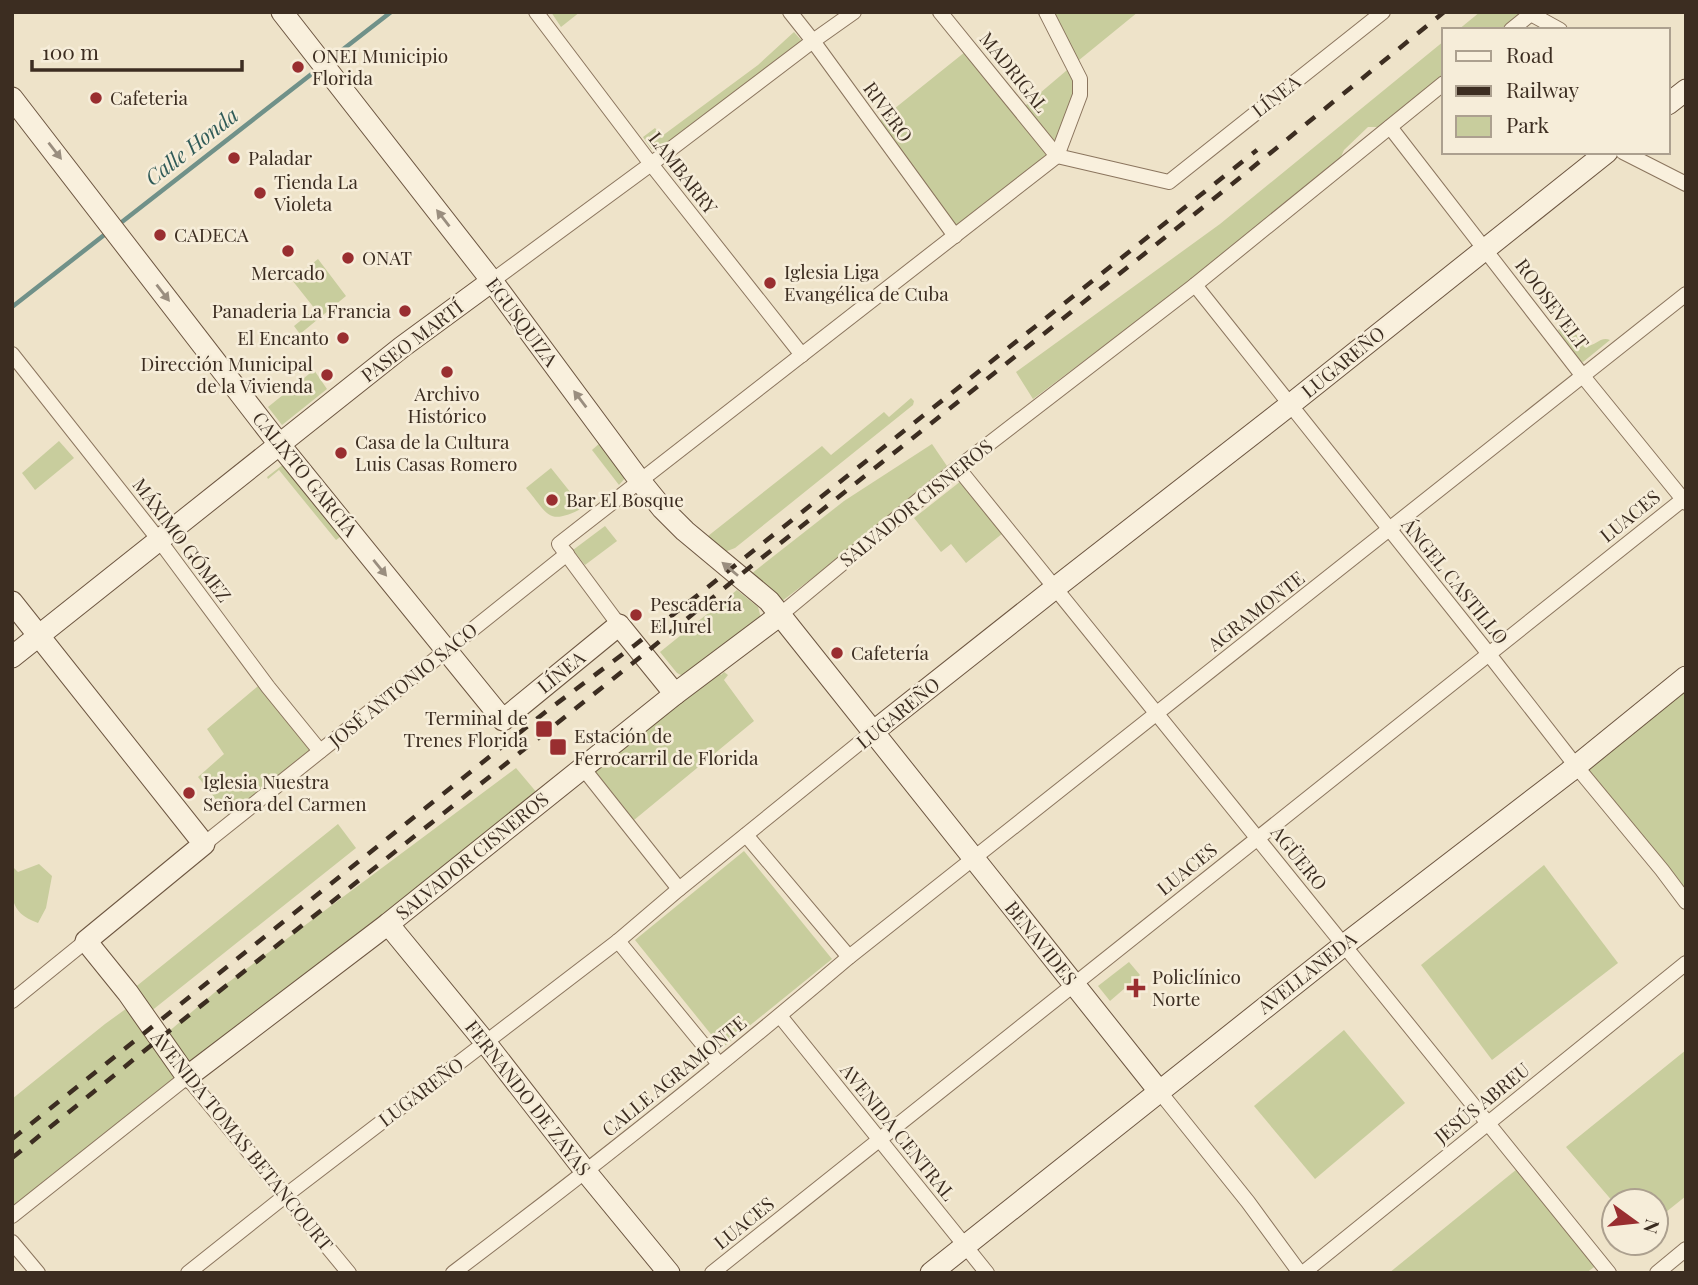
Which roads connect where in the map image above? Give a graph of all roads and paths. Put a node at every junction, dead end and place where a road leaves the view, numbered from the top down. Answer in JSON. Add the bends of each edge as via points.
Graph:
{"nodes":[{"id":1,"x":282,"y":12,"type":"edge"},
{"id":2,"x":536,"y":12,"type":"edge"},
{"id":3,"x":790,"y":12,"type":"edge"},
{"id":4,"x":854,"y":12,"type":"edge"},
{"id":5,"x":940,"y":12,"type":"edge"},
{"id":6,"x":1383,"y":12,"type":"edge"},
{"id":7,"x":1532,"y":13,"type":"edge"},
{"id":8,"x":1049,"y":14,"type":"edge"},
{"id":9,"x":1513,"y":28,"type":"edge"},
{"id":10,"x":1557,"y":28,"type":"edge"},
{"id":11,"x":813,"y":41,"type":"junction"},
{"id":12,"x":1442,"y":85,"type":"edge"},
{"id":13,"x":12,"y":98,"type":"edge"},
{"id":14,"x":1390,"y":127,"type":"junction"},
{"id":15,"x":1603,"y":154,"type":"edge"},
{"id":16,"x":1627,"y":154,"type":"edge"},
{"id":17,"x":1057,"y":156,"type":"junction"},
{"id":18,"x":651,"y":164,"type":"junction"},
{"id":19,"x":1686,"y":184,"type":"edge"},
{"id":20,"x":955,"y":236,"type":"junction"},
{"id":21,"x":1485,"y":248,"type":"junction"},
{"id":22,"x":492,"y":281,"type":"junction"},
{"id":23,"x":1195,"y":285,"type":"junction"},
{"id":24,"x":1686,"y":294,"type":"edge"},
{"id":25,"x":12,"y":354,"type":"edge"},
{"id":26,"x":802,"y":355,"type":"junction"},
{"id":27,"x":1582,"y":375,"type":"junction"},
{"id":28,"x":1291,"y":404,"type":"junction"},
{"id":29,"x":279,"y":444,"type":"junction"},
{"id":30,"x":958,"y":468,"type":"junction"},
{"id":31,"x":640,"y":481,"type":"junction"},
{"id":32,"x":1685,"y":500,"type":"edge"},
{"id":33,"x":1390,"y":530,"type":"junction"},
{"id":34,"x":159,"y":540,"type":"junction"},
{"id":35,"x":563,"y":549,"type":"junction"},
{"id":36,"x":1055,"y":588,"type":"junction"},
{"id":37,"x":12,"y":603,"type":"edge"},
{"id":38,"x":780,"y":615,"type":"junction"},
{"id":39,"x":619,"y":625,"type":"junction"},
{"id":40,"x":39,"y":636,"type":"junction"},
{"id":41,"x":447,"y":650,"type":"junction"},
{"id":42,"x":1489,"y":654,"type":"junction"},
{"id":43,"x":12,"y":657,"type":"edge"},
{"id":44,"x":1686,"y":677,"type":"edge"},
{"id":45,"x":676,"y":694,"type":"junction"},
{"id":46,"x":1157,"y":714,"type":"junction"},
{"id":47,"x":503,"y":720,"type":"joint"},
{"id":48,"x":873,"y":732,"type":"junction"},
{"id":49,"x":320,"y":751,"type":"junction"},
{"id":50,"x":1576,"y":766,"type":"junction"},
{"id":51,"x":583,"y":768,"type":"junction"},
{"id":52,"x":746,"y":835,"type":"junction"},
{"id":53,"x":1257,"y":838,"type":"junction"},
{"id":54,"x":204,"y":844,"type":"junction"},
{"id":55,"x":975,"y":859,"type":"junction"},
{"id":56,"x":679,"y":889,"type":"junction"},
{"id":57,"x":1686,"y":902,"type":"edge"},
{"id":58,"x":388,"y":924,"type":"junction"},
{"id":59,"x":86,"y":941,"type":"junction"},
{"id":60,"x":618,"y":941,"type":"junction"},
{"id":61,"x":1344,"y":945,"type":"junction"},
{"id":62,"x":849,"y":957,"type":"junction"},
{"id":63,"x":1686,"y":963,"type":"edge"},
{"id":64,"x":1075,"y":984,"type":"junction"},
{"id":65,"x":12,"y":1001,"type":"edge"},
{"id":66,"x":780,"y":1016,"type":"junction"},
{"id":67,"x":485,"y":1042,"type":"junction"},
{"id":68,"x":719,"y":1064,"type":"junction"},
{"id":69,"x":187,"y":1077,"type":"junction"},
{"id":70,"x":1159,"y":1091,"type":"junction"},
{"id":71,"x":1488,"y":1123,"type":"junction"},
{"id":72,"x":879,"y":1139,"type":"junction"},
{"id":73,"x":586,"y":1172,"type":"junction"},
{"id":74,"x":285,"y":1196,"type":"junction"},
{"id":75,"x":12,"y":1216,"type":"edge"},
{"id":76,"x":12,"y":1242,"type":"edge"},
{"id":77,"x":964,"y":1245,"type":"junction"},
{"id":78,"x":1686,"y":1250,"type":"edge"},
{"id":79,"x":38,"y":1273,"type":"edge"},
{"id":80,"x":188,"y":1273,"type":"edge"},
{"id":81,"x":349,"y":1273,"type":"edge"},
{"id":82,"x":453,"y":1273,"type":"edge"},
{"id":83,"x":669,"y":1273,"type":"edge"},
{"id":84,"x":712,"y":1273,"type":"edge"},
{"id":85,"x":931,"y":1273,"type":"edge"},
{"id":86,"x":987,"y":1273,"type":"edge"},
{"id":87,"x":1301,"y":1273,"type":"edge"},
{"id":88,"x":1609,"y":1273,"type":"edge"},
{"id":89,"x":1657,"y":1273,"type":"edge"}],
"edges":[{"from":22,"to":1,"type":"street","name":"EGUSQUIZA","one_way":true},
{"from":2,"to":18,"type":"street","name":"LAMBARRY"},
{"from":3,"to":11,"type":"street","name":"RIVERO"},
{"from":4,"to":11,"type":"street","name":"PASEO MARTÍ"},
{"from":5,"to":17,"type":"street","name":"MADRIGAL"},
{"from":6,"to":17,"type":"street","name":"LÍNEA","via":[[1170,182]]},
{"from":7,"to":9,"type":"street"},
{"from":7,"to":10,"type":"street"},
{"from":8,"to":17,"type":"street","via":[[1080,79],[1080,95]]},
{"from":11,"to":18,"type":"street","name":"PASEO MARTÍ"},
{"from":11,"to":20,"type":"street","name":"RIVERO"},
{"from":12,"to":14,"type":"street","name":"SALVADOR CISNEROS"},
{"from":13,"to":29,"type":"street","name":"CALIXTO GARCÍA","one_way":true},
{"from":14,"to":21,"type":"street","name":"ROOSEVELT"},
{"from":14,"to":23,"type":"street","name":"SALVADOR CISNEROS"},
{"from":15,"to":21,"type":"street","name":"LUGAREÑO"},
{"from":16,"to":19,"type":"street"},
{"from":17,"to":20,"type":"street","name":"JOSÉ ANTONIO SACO"},
{"from":18,"to":22,"type":"street","name":"PASEO MARTÍ"},
{"from":18,"to":26,"type":"street","name":"LAMBARRY"},
{"from":20,"to":26,"type":"street","name":"JOSÉ ANTONIO SACO"},
{"from":21,"to":27,"type":"street","name":"ROOSEVELT"},
{"from":21,"to":28,"type":"street","name":"LUGAREÑO"},
{"from":22,"to":29,"type":"street","name":"PASEO MARTÍ"},
{"from":31,"to":22,"type":"street","name":"EGUSQUIZA","one_way":true},
{"from":23,"to":28,"type":"street","name":"ÁNGEL CASTILLO"},
{"from":23,"to":30,"type":"street","name":"SALVADOR CISNEROS"},
{"from":24,"to":27,"type":"street","name":"AGRAMONTE"},
{"from":25,"to":34,"type":"street","name":"MÁXIMO GÓMEZ"},
{"from":26,"to":31,"type":"street","name":"JOSÉ ANTONIO SACO"},
{"from":27,"to":32,"type":"street","name":"ROOSEVELT"},
{"from":27,"to":33,"type":"street","name":"AGRAMONTE"},
{"from":28,"to":33,"type":"street","name":"ÁNGEL CASTILLO"},
{"from":28,"to":36,"type":"street","name":"LUGAREÑO"},
{"from":29,"to":34,"type":"street","name":"PASEO MARTÍ"},
{"from":29,"to":41,"type":"street","name":"CALIXTO GARCÍA","one_way":true},
{"from":30,"to":36,"type":"street","name":"AGÜERO"},
{"from":30,"to":38,"type":"street","name":"SALVADOR CISNEROS"},
{"from":31,"to":35,"type":"street","name":"JOSÉ ANTONIO SACO"},
{"from":38,"to":31,"type":"street","name":"EGUSQUIZA","one_way":true,"via":[[685,531]]},
{"from":32,"to":42,"type":"street","name":"LUACES"},
{"from":33,"to":42,"type":"street","name":"ÁNGEL CASTILLO"},
{"from":33,"to":46,"type":"street","name":"AGRAMONTE"},
{"from":34,"to":40,"type":"street","name":"PASEO MARTÍ"},
{"from":34,"to":49,"type":"street","name":"MÁXIMO GÓMEZ"},
{"from":35,"to":39,"type":"street"},
{"from":35,"to":41,"type":"street","name":"JOSÉ ANTONIO SACO"},
{"from":36,"to":46,"type":"street","name":"AGÜERO"},
{"from":36,"to":48,"type":"street","name":"LUGAREÑO"},
{"from":37,"to":40,"type":"street"},
{"from":38,"to":45,"type":"street","name":"SALVADOR CISNEROS"},
{"from":38,"to":48,"type":"street","name":"BENAVIDES"},
{"from":39,"to":45,"type":"street"},
{"from":39,"to":47,"type":"street","name":"LÍNEA"},
{"from":40,"to":43,"type":"street","name":"PASEO MARTÍ"},
{"from":40,"to":54,"type":"street"},
{"from":41,"to":47,"type":"street","name":"CALIXTO GARCÍA"},
{"from":41,"to":49,"type":"street","name":"JOSÉ ANTONIO SACO"},
{"from":42,"to":50,"type":"street","name":"ÁNGEL CASTILLO"},
{"from":42,"to":53,"type":"street","name":"LUACES"},
{"from":44,"to":50,"type":"street","name":"AVELLANEDA"},
{"from":45,"to":51,"type":"street","name":"SALVADOR CISNEROS"},
{"from":46,"to":53,"type":"street","name":"AGÜERO"},
{"from":46,"to":55,"type":"street","name":"AGRAMONTE"},
{"from":48,"to":52,"type":"street","name":"LUGAREÑO"},
{"from":48,"to":55,"type":"street","name":"BENAVIDES"},
{"from":49,"to":54,"type":"street","name":"JOSÉ ANTONIO SACO"},
{"from":50,"to":57,"type":"street","name":"ÁNGEL CASTILLO"},
{"from":50,"to":61,"type":"street","name":"AVELLANEDA"},
{"from":51,"to":56,"type":"street"},
{"from":51,"to":58,"type":"street","name":"SALVADOR CISNEROS"},
{"from":52,"to":56,"type":"street","name":"LUGAREÑO"},
{"from":52,"to":62,"type":"street"},
{"from":53,"to":61,"type":"street","name":"AGÜERO"},
{"from":53,"to":64,"type":"street","name":"LUACES"},
{"from":54,"to":59,"type":"street","name":"JOSÉ ANTONIO SACO"},
{"from":55,"to":62,"type":"street","name":"AGRAMONTE"},
{"from":55,"to":64,"type":"street","name":"BENAVIDES"},
{"from":56,"to":60,"type":"street","name":"LUGAREÑO"},
{"from":58,"to":67,"type":"street","name":"FERNANDO DE ZAYAS"},
{"from":58,"to":69,"type":"street","name":"SALVADOR CISNEROS"},
{"from":59,"to":65,"type":"street","name":"JOSÉ ANTONIO SACO"},
{"from":59,"to":69,"type":"street","name":"AVENIDA TOMAS BETANCOURT"},
{"from":60,"to":67,"type":"street","name":"LUGAREÑO"},
{"from":60,"to":68,"type":"street"},
{"from":61,"to":70,"type":"street","name":"AVELLANEDA"},
{"from":61,"to":71,"type":"street","name":"AGÜERO"},
{"from":62,"to":66,"type":"street","name":"CALLE AGRAMONTE"},
{"from":63,"to":71,"type":"street","name":"JESÚS ABREU"},
{"from":64,"to":70,"type":"street","name":"BENAVIDES"},
{"from":64,"to":72,"type":"street","name":"LUACES"},
{"from":66,"to":68,"type":"street","name":"CALLE AGRAMONTE"},
{"from":66,"to":72,"type":"street","name":"AVENIDA CENTRAL"},
{"from":67,"to":73,"type":"street","name":"FERNANDO DE ZAYAS"},
{"from":67,"to":74,"type":"street","name":"LUGAREÑO"},
{"from":68,"to":73,"type":"street","name":"CALLE AGRAMONTE"},
{"from":69,"to":74,"type":"street","name":"AVENIDA TOMAS BETANCOURT"},
{"from":69,"to":75,"type":"street"},
{"from":70,"to":77,"type":"street","name":"AVELLANEDA"},
{"from":70,"to":87,"type":"street","name":"BENAVIDES"},
{"from":71,"to":87,"type":"street","name":"JESÚS ABREU"},
{"from":71,"to":88,"type":"street","name":"AGÜERO"},
{"from":72,"to":77,"type":"street","name":"AVENIDA CENTRAL"},
{"from":72,"to":84,"type":"street","name":"LUACES"},
{"from":73,"to":82,"type":"street","name":"CALLE AGRAMONTE"},
{"from":73,"to":83,"type":"street","name":"FERNANDO DE ZAYAS"},
{"from":74,"to":80,"type":"street","name":"LUGAREÑO"},
{"from":74,"to":81,"type":"street","name":"AVENIDA TOMAS BETANCOURT"},
{"from":76,"to":79,"type":"street"},
{"from":77,"to":85,"type":"street","name":"AVELLANEDA"},
{"from":77,"to":86,"type":"street","name":"AVENIDA CENTRAL"},
{"from":78,"to":89,"type":"street"}]}
